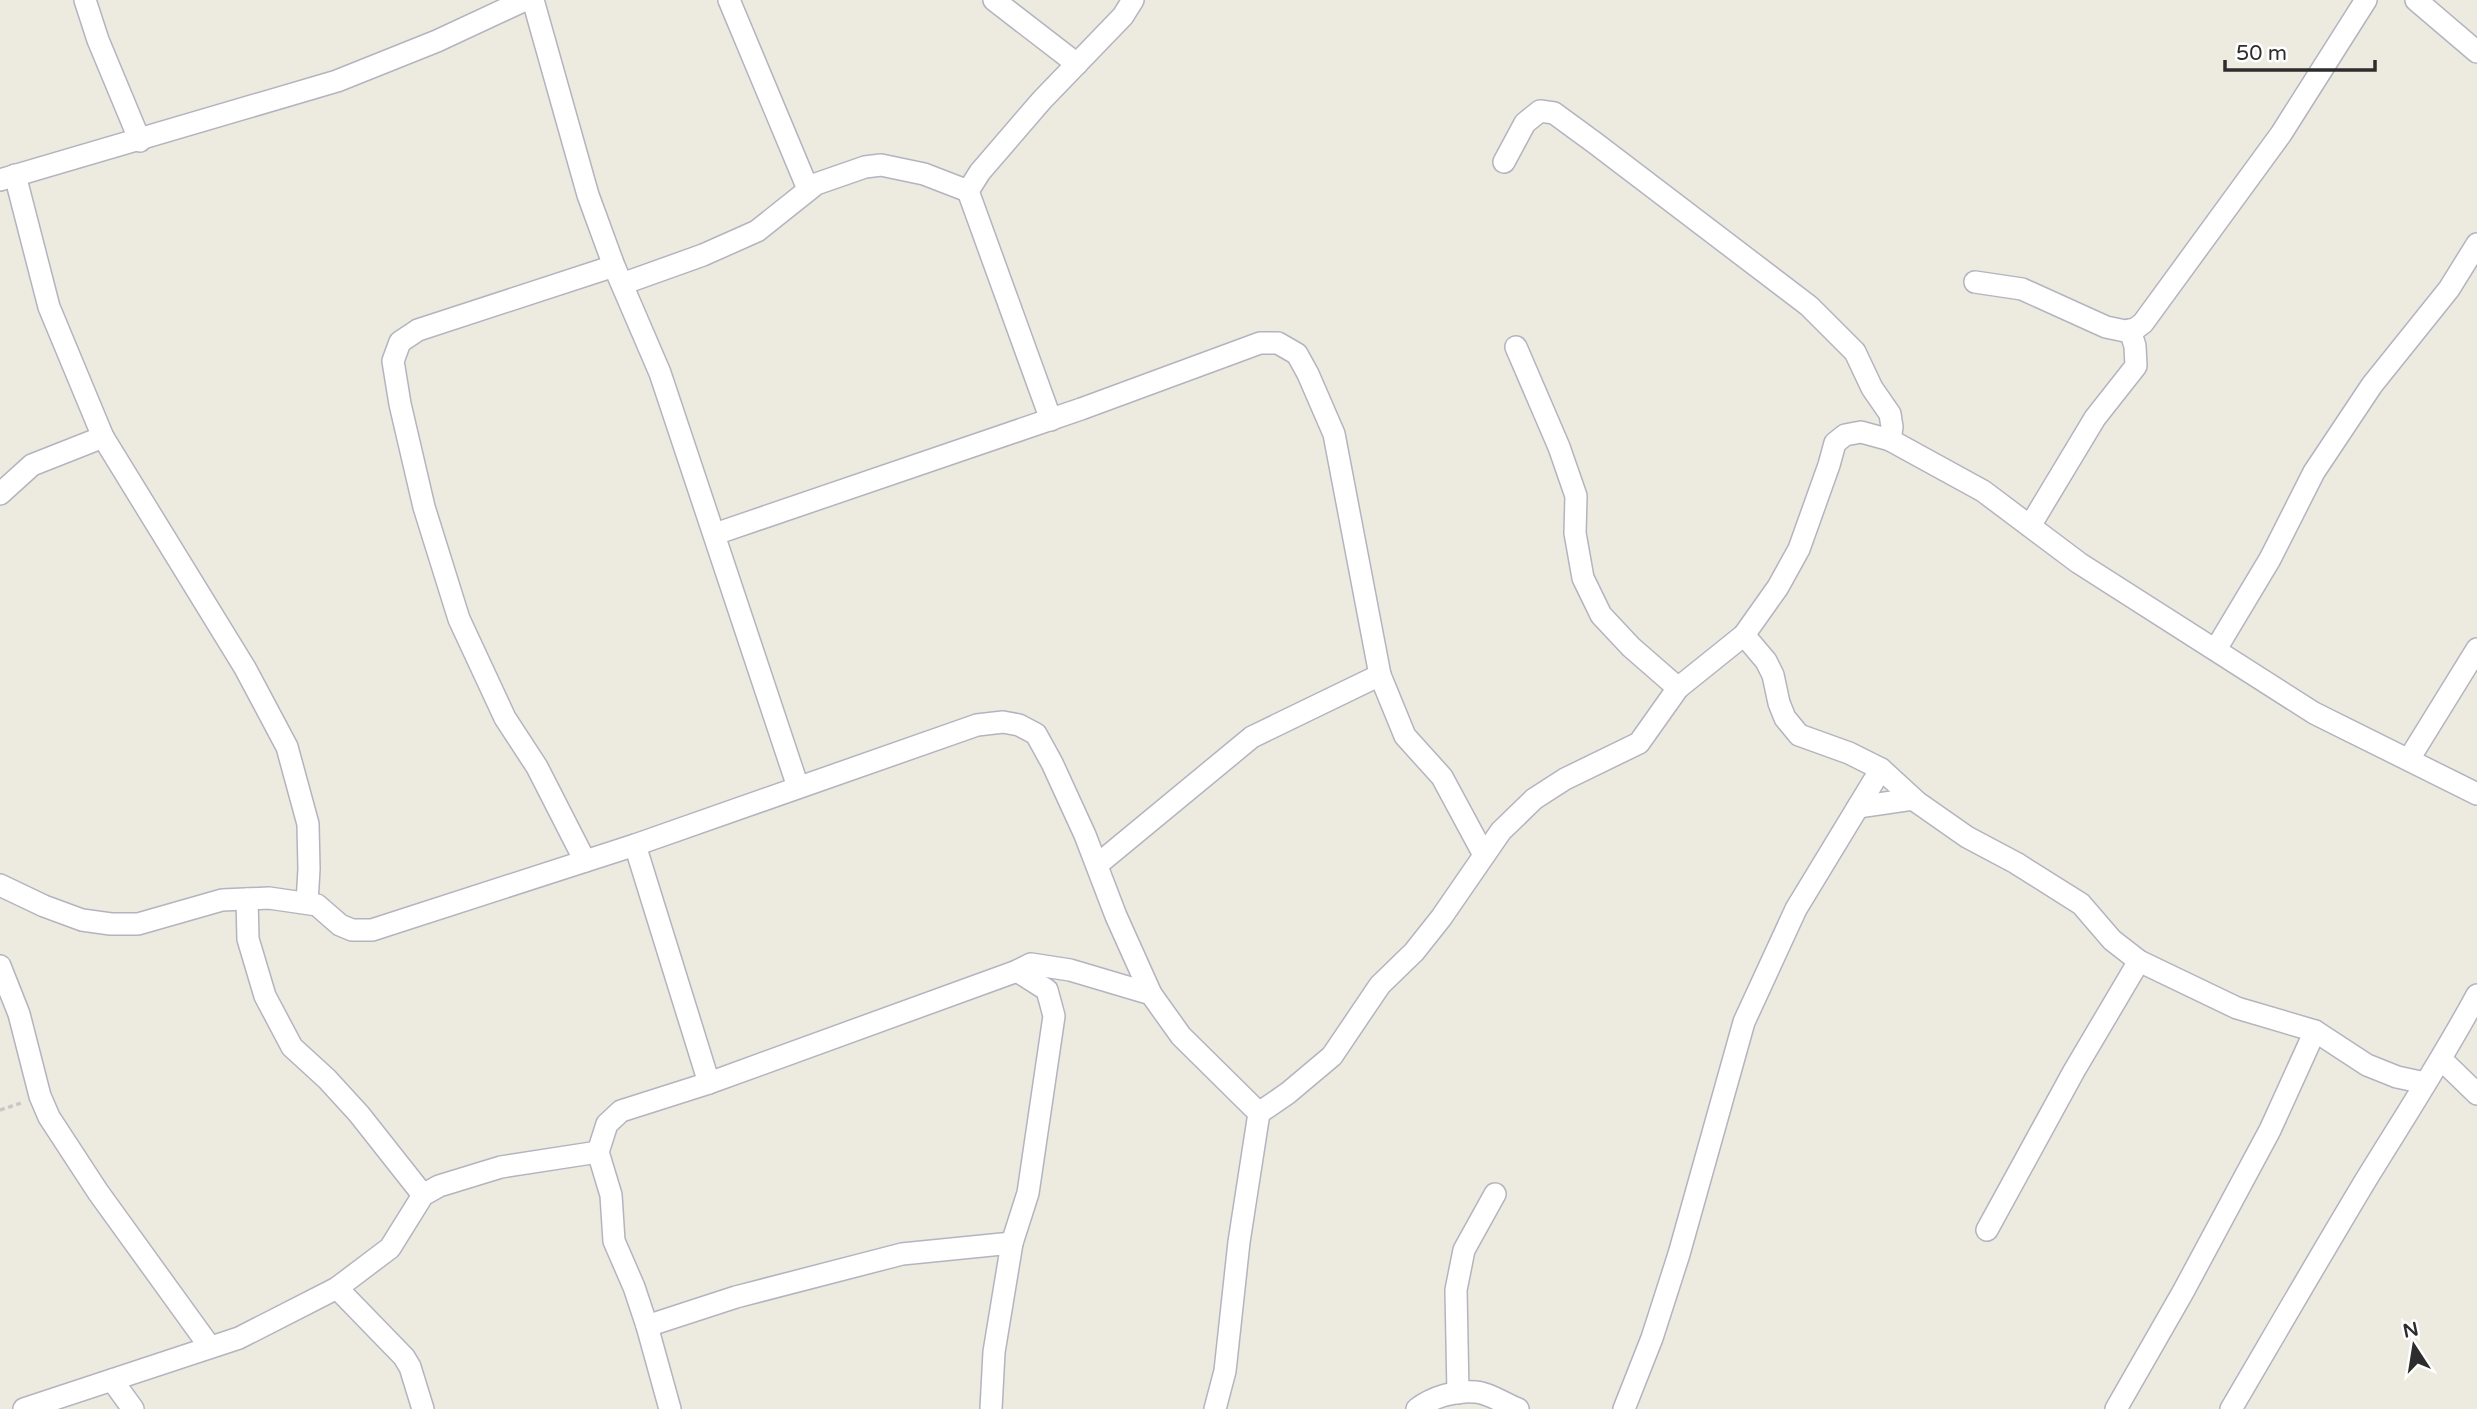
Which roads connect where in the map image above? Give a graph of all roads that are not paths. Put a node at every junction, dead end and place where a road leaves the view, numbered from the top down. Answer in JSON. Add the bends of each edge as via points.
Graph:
{"nodes":[{"id":1,"x":85,"y":0,"type":"edge"},
{"id":2,"x":525,"y":0,"type":"edge"},
{"id":3,"x":533,"y":0,"type":"edge"},
{"id":4,"x":729,"y":0,"type":"edge"},
{"id":5,"x":994,"y":0,"type":"edge"},
{"id":6,"x":1133,"y":0,"type":"edge"},
{"id":7,"x":2365,"y":0,"type":"edge"},
{"id":8,"x":2416,"y":0,"type":"edge"},
{"id":9,"x":2477,"y":52,"type":"edge"},
{"id":10,"x":1077,"y":64,"type":"junction"},
{"id":11,"x":140,"y":141,"type":"junction"},
{"id":12,"x":1504,"y":162,"type":"dead end"},
{"id":13,"x":7,"y":178,"type":"edge"},
{"id":14,"x":808,"y":189,"type":"junction"},
{"id":15,"x":968,"y":191,"type":"junction"},
{"id":16,"x":2477,"y":244,"type":"edge"},
{"id":17,"x":618,"y":275,"type":"junction"},
{"id":18,"x":1975,"y":282,"type":"dead end"},
{"id":19,"x":2130,"y":330,"type":"junction"},
{"id":20,"x":1516,"y":347,"type":"dead end"},
{"id":21,"x":1051,"y":419,"type":"junction"},
{"id":22,"x":103,"y":437,"type":"junction"},
{"id":23,"x":1889,"y":440,"type":"junction"},
{"id":24,"x":0,"y":494,"type":"edge"},
{"id":25,"x":2030,"y":526,"type":"junction"},
{"id":26,"x":715,"y":534,"type":"junction"},
{"id":27,"x":1744,"y":635,"type":"junction"},
{"id":28,"x":2216,"y":649,"type":"junction"},
{"id":29,"x":2477,"y":649,"type":"edge"},
{"id":30,"x":1380,"y":675,"type":"junction"},
{"id":31,"x":1678,"y":688,"type":"junction"},
{"id":32,"x":2409,"y":759,"type":"junction"},
{"id":33,"x":1881,"y":769,"type":"junction"},
{"id":34,"x":798,"y":787,"type":"junction"},
{"id":35,"x":2477,"y":794,"type":"edge"},
{"id":36,"x":1913,"y":799,"type":"junction"},
{"id":37,"x":1857,"y":807,"type":"junction"},
{"id":38,"x":635,"y":845,"type":"junction"},
{"id":39,"x":1485,"y":855,"type":"junction"},
{"id":40,"x":585,"y":861,"type":"junction"},
{"id":41,"x":1097,"y":865,"type":"junction"},
{"id":42,"x":0,"y":885,"type":"edge"},
{"id":43,"x":247,"y":900,"type":"junction"},
{"id":44,"x":307,"y":903,"type":"junction"},
{"id":45,"x":2139,"y":961,"type":"junction"},
{"id":46,"x":0,"y":966,"type":"edge"},
{"id":47,"x":1017,"y":971,"type":"junction"},
{"id":48,"x":1151,"y":994,"type":"junction"},
{"id":49,"x":2477,"y":995,"type":"edge"},
{"id":50,"x":2315,"y":1031,"type":"junction"},
{"id":51,"x":2442,"y":1060,"type":"junction"},
{"id":52,"x":709,"y":1083,"type":"junction"},
{"id":53,"x":2425,"y":1083,"type":"junction"},
{"id":54,"x":2477,"y":1094,"type":"edge"},
{"id":55,"x":1259,"y":1113,"type":"junction"},
{"id":56,"x":598,"y":1152,"type":"junction"},
{"id":57,"x":1494,"y":1194,"type":"dead end"},
{"id":58,"x":423,"y":1195,"type":"junction"},
{"id":59,"x":1987,"y":1230,"type":"dead end"},
{"id":60,"x":1012,"y":1243,"type":"junction"},
{"id":61,"x":337,"y":1288,"type":"junction"},
{"id":62,"x":648,"y":1326,"type":"junction"},
{"id":63,"x":210,"y":1347,"type":"junction"},
{"id":64,"x":112,"y":1380,"type":"junction"},
{"id":65,"x":1458,"y":1393,"type":"junction"},
{"id":66,"x":24,"y":1409,"type":"edge"},
{"id":67,"x":132,"y":1409,"type":"edge"},
{"id":68,"x":423,"y":1409,"type":"edge"},
{"id":69,"x":670,"y":1409,"type":"edge"},
{"id":70,"x":991,"y":1409,"type":"edge"},
{"id":71,"x":1215,"y":1409,"type":"edge"},
{"id":72,"x":1417,"y":1409,"type":"edge"},
{"id":73,"x":1518,"y":1409,"type":"edge"},
{"id":74,"x":1624,"y":1409,"type":"edge"},
{"id":75,"x":2116,"y":1409,"type":"edge"},
{"id":76,"x":2231,"y":1409,"type":"edge"}],
"edges":[{"from":1,"to":11,"type":"street"},
{"from":2,"to":11,"type":"street","via":[[337,81]]},
{"from":3,"to":17,"type":"street","via":[[588,195]]},
{"from":4,"to":14,"type":"street"},
{"from":5,"to":10,"type":"street"},
{"from":6,"to":10,"type":"street"},
{"from":7,"to":19,"type":"street","via":[[2281,134],[2143,323]]},
{"from":8,"to":9,"type":"street"},
{"from":10,"to":15,"type":"street","via":[[1014,132]]},
{"from":11,"to":13,"type":"street"},
{"from":12,"to":23,"type":"street","via":[[1525,123],[1540,111],[1554,113],[1809,306],[1849,345],[1890,414]]},
{"from":13,"to":22,"type":"street","via":[[49,307]]},
{"from":14,"to":15,"type":"street","via":[[881,165]]},
{"from":14,"to":17,"type":"street","via":[[757,231],[703,255]]},
{"from":15,"to":21,"type":"street"},
{"from":16,"to":28,"type":"street","via":[[2314,472],[2270,559]]},
{"from":17,"to":26,"type":"street","via":[[660,373]]},
{"from":17,"to":40,"type":"street","via":[[418,330],[400,342],[393,360],[424,507],[459,619],[505,718],[537,767]]},
{"from":18,"to":19,"type":"street","via":[[2022,289],[2106,327]]},
{"from":19,"to":25,"type":"street","via":[[2136,366],[2095,418]]},
{"from":20,"to":31,"type":"street","via":[[1576,496],[1575,533],[1583,578],[1601,615]]},
{"from":21,"to":26,"type":"street"},
{"from":21,"to":30,"type":"street","via":[[1260,343],[1288,347],[1297,354],[1334,434]]},
{"from":22,"to":24,"type":"street","via":[[32,465]]},
{"from":22,"to":44,"type":"street","via":[[287,747],[308,824]]},
{"from":23,"to":25,"type":"street","via":[[1983,491]]},
{"from":23,"to":27,"type":"street","via":[[1861,432],[1835,443],[1799,549]]},
{"from":25,"to":28,"type":"street","via":[[2079,563]]},
{"from":26,"to":34,"type":"street"},
{"from":27,"to":31,"type":"street"},
{"from":27,"to":33,"type":"street","via":[[1766,661],[1785,718],[1800,735]]},
{"from":28,"to":32,"type":"street","via":[[2314,713]]},
{"from":29,"to":32,"type":"street"},
{"from":30,"to":39,"type":"street","via":[[1405,736],[1442,777]]},
{"from":30,"to":41,"type":"street","via":[[1252,737]]},
{"from":31,"to":39,"type":"street","via":[[1639,743],[1534,799]]},
{"from":32,"to":35,"type":"street"},
{"from":33,"to":36,"type":"street"},
{"from":33,"to":37,"type":"street"},
{"from":34,"to":38,"type":"street"},
{"from":34,"to":41,"type":"street","via":[[977,725],[1019,725],[1036,733]]},
{"from":36,"to":37,"type":"street"},
{"from":36,"to":45,"type":"street","via":[[1967,837],[2081,904],[2112,940]]},
{"from":37,"to":74,"type":"street","via":[[1796,909],[1744,1022],[1679,1254]]},
{"from":38,"to":40,"type":"street"},
{"from":38,"to":52,"type":"street"},
{"from":39,"to":55,"type":"street","via":[[1420,943],[1380,985],[1332,1056]]},
{"from":40,"to":44,"type":"street","via":[[372,930],[352,930]]},
{"from":41,"to":48,"type":"street"},
{"from":42,"to":43,"type":"street","via":[[82,920],[111,924],[138,924],[222,900]]},
{"from":43,"to":44,"type":"street"},
{"from":43,"to":58,"type":"street","via":[[248,939],[265,996],[292,1047],[359,1114]]},
{"from":45,"to":50,"type":"street","via":[[2237,1008]]},
{"from":45,"to":59,"type":"street"},
{"from":46,"to":63,"type":"street","via":[[50,1117]]},
{"from":47,"to":48,"type":"street","via":[[1031,964],[1070,970]]},
{"from":47,"to":52,"type":"street"},
{"from":47,"to":60,"type":"street","via":[[1047,990],[1054,1016],[1028,1193]]},
{"from":48,"to":55,"type":"street","via":[[1181,1036]]},
{"from":49,"to":51,"type":"street"},
{"from":50,"to":53,"type":"street","via":[[2367,1065]]},
{"from":50,"to":75,"type":"street","via":[[2270,1130]]},
{"from":51,"to":53,"type":"street"},
{"from":51,"to":54,"type":"street"},
{"from":52,"to":56,"type":"street","via":[[621,1111],[607,1124]]},
{"from":53,"to":76,"type":"street"},
{"from":55,"to":71,"type":"street","via":[[1225,1371]]},
{"from":56,"to":58,"type":"street","via":[[500,1167]]},
{"from":56,"to":62,"type":"street","via":[[611,1195],[614,1241]]},
{"from":57,"to":65,"type":"street","via":[[1464,1250],[1456,1290]]},
{"from":58,"to":61,"type":"street","via":[[390,1248]]},
{"from":60,"to":62,"type":"street","via":[[902,1254],[736,1297]]},
{"from":60,"to":70,"type":"street","via":[[994,1352]]},
{"from":61,"to":63,"type":"street","via":[[239,1338]]},
{"from":61,"to":68,"type":"street","via":[[404,1357]]},
{"from":62,"to":69,"type":"street"},
{"from":63,"to":64,"type":"street"},
{"from":64,"to":66,"type":"street"},
{"from":64,"to":67,"type":"street"},
{"from":65,"to":72,"type":"street","via":[[1435,1398]]},
{"from":65,"to":73,"type":"street","via":[[1477,1392]]}]}
